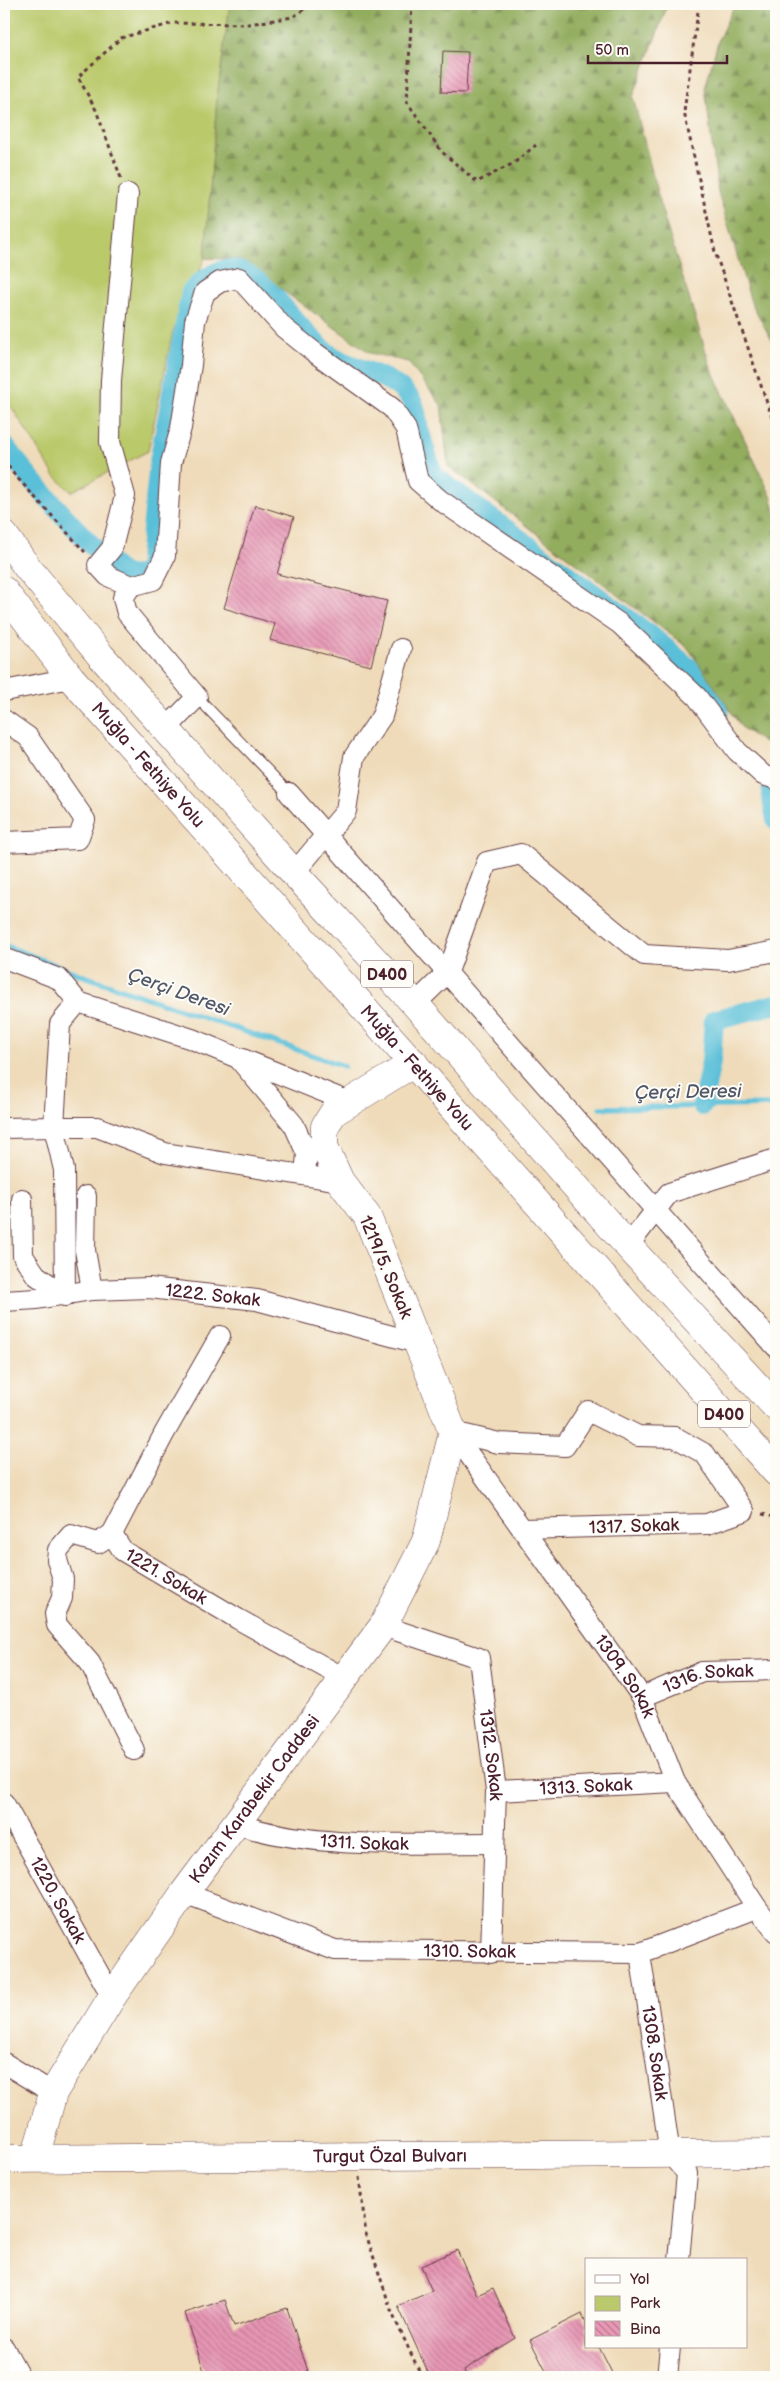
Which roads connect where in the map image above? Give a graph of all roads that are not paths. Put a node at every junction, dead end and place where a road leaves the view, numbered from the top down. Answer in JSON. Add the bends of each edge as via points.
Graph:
{"nodes":[{"id":1,"x":128,"y":194,"type":"road end"},
{"id":2,"x":4,"y":535,"type":"edge"},
{"id":3,"x":131,"y":586,"type":"junction"},
{"id":4,"x":4,"y":591,"type":"edge"},
{"id":5,"x":401,"y":649,"type":"dead end"},
{"id":6,"x":71,"y":678,"type":"junction"},
{"id":7,"x":4,"y":691,"type":"edge"},
{"id":8,"x":197,"y":697,"type":"junction"},
{"id":9,"x":4,"y":720,"type":"edge"},
{"id":10,"x":166,"y":730,"type":"junction"},
{"id":11,"x":776,"y":779,"type":"edge"},
{"id":12,"x":288,"y":793,"type":"joint"},
{"id":13,"x":327,"y":834,"type":"junction"},
{"id":14,"x":4,"y":842,"type":"edge"},
{"id":15,"x":294,"y":873,"type":"junction"},
{"id":16,"x":776,"y":951,"type":"edge"},
{"id":17,"x":4,"y":958,"type":"edge"},
{"id":18,"x":448,"y":972,"type":"junction"},
{"id":19,"x":78,"y":1002,"type":"junction"},
{"id":20,"x":415,"y":1004,"type":"junction"},
{"id":21,"x":238,"y":1058,"type":"junction"},
{"id":22,"x":414,"y":1063,"type":"junction"},
{"id":23,"x":349,"y":1102,"type":"junction"},
{"id":24,"x":54,"y":1127,"type":"junction"},
{"id":25,"x":4,"y":1128,"type":"edge"},
{"id":26,"x":776,"y":1159,"type":"edge"},
{"id":27,"x":305,"y":1175,"type":"junction"},
{"id":28,"x":340,"y":1181,"type":"junction"},
{"id":29,"x":86,"y":1196,"type":"dead end"},
{"id":30,"x":22,"y":1199,"type":"dead end"},
{"id":31,"x":656,"y":1211,"type":"junction"},
{"id":32,"x":628,"y":1246,"type":"junction"},
{"id":33,"x":92,"y":1290,"type":"junction"},
{"id":34,"x":65,"y":1296,"type":"junction"},
{"id":35,"x":4,"y":1301,"type":"edge"},
{"id":36,"x":220,"y":1336,"type":"dead end"},
{"id":37,"x":418,"y":1343,"type":"junction"},
{"id":38,"x":776,"y":1346,"type":"edge"},
{"id":39,"x":776,"y":1407,"type":"edge"},
{"id":40,"x":453,"y":1432,"type":"junction"},
{"id":41,"x":776,"y":1472,"type":"edge"},
{"id":42,"x":523,"y":1529,"type":"junction"},
{"id":43,"x":112,"y":1534,"type":"junction"},
{"id":44,"x":383,"y":1626,"type":"junction"},
{"id":45,"x":776,"y":1670,"type":"edge"},
{"id":46,"x":344,"y":1678,"type":"junction"},
{"id":47,"x":642,"y":1697,"type":"junction"},
{"id":48,"x":134,"y":1750,"type":"dead end"},
{"id":49,"x":676,"y":1782,"type":"junction"},
{"id":50,"x":496,"y":1791,"type":"junction"},
{"id":51,"x":4,"y":1803,"type":"edge"},
{"id":52,"x":236,"y":1824,"type":"junction"},
{"id":53,"x":494,"y":1843,"type":"junction"},
{"id":54,"x":184,"y":1893,"type":"junction"},
{"id":55,"x":757,"y":1908,"type":"junction"},
{"id":56,"x":776,"y":1932,"type":"edge"},
{"id":57,"x":491,"y":1953,"type":"junction"},
{"id":58,"x":640,"y":1953,"type":"junction"},
{"id":59,"x":112,"y":1997,"type":"junction"},
{"id":60,"x":4,"y":2063,"type":"edge"},
{"id":61,"x":53,"y":2093,"type":"junction"},
{"id":62,"x":776,"y":2153,"type":"edge"},
{"id":63,"x":670,"y":2154,"type":"junction"},
{"id":64,"x":35,"y":2158,"type":"junction"},
{"id":65,"x":4,"y":2159,"type":"edge"},
{"id":66,"x":679,"y":2258,"type":"edge"},
{"id":67,"x":4,"y":2348,"type":"edge"},
{"id":68,"x":670,"y":2348,"type":"edge"},
{"id":69,"x":20,"y":2377,"type":"edge"},
{"id":70,"x":667,"y":2377,"type":"edge"}],
"edges":[{"from":1,"to":3,"type":"street","via":[[111,380],[110,442],[125,496],[112,548],[98,565],[108,576]]},
{"from":2,"to":10,"type":"main road","name":"Muğla - Fethiye Yolu","number":"D400","via":[[100,656]]},
{"from":3,"to":8,"type":"street","via":[[123,598],[127,612]]},
{"from":3,"to":11,"type":"street","via":[[153,580],[165,556],[171,463],[181,428],[195,320],[205,292],[220,282],[239,278],[284,328],[392,408],[406,429],[418,481],[440,500],[620,624],[697,697],[737,751],[763,775]]},
{"from":4,"to":6,"type":"main road","name":"Muğla - Fethiye Yolu","number":"D400"},
{"from":5,"to":13,"type":"street","via":[[382,716],[354,757],[346,811]]},
{"from":6,"to":7,"type":"street"},
{"from":6,"to":22,"type":"main road","name":"Muğla - Fethiye Yolu","number":"D400"},
{"from":8,"to":10,"type":"street"},
{"from":8,"to":12,"type":"lane"},
{"from":9,"to":14,"type":"street","via":[[28,737],[85,820],[78,838]]},
{"from":10,"to":15,"type":"main road","name":"Muğla - Fethiye Yolu","number":"D400"},
{"from":12,"to":13,"type":"street"},
{"from":13,"to":15,"type":"street"},
{"from":13,"to":18,"type":"street"},
{"from":15,"to":20,"type":"main road","name":"Muğla - Fethiye Yolu","number":"D400"},
{"from":16,"to":18,"type":"street","via":[[728,960],[644,955],[522,854],[487,862]]},
{"from":17,"to":19,"type":"street","via":[[59,979]]},
{"from":18,"to":20,"type":"street"},
{"from":18,"to":31,"type":"street"},
{"from":19,"to":21,"type":"street","via":[[192,1039]]},
{"from":19,"to":24,"type":"street","via":[[60,1024]]},
{"from":20,"to":32,"type":"main road","name":"Muğla - Fethiye Yolu","number":"D400"},
{"from":21,"to":23,"type":"street"},
{"from":21,"to":27,"type":"street","via":[[294,1125],[307,1154]]},
{"from":22,"to":23,"type":"main road","name":"1219/5. Sokak"},
{"from":22,"to":41,"type":"main road","name":"Muğla - Fethiye Yolu","number":"D400"},
{"from":23,"to":28,"type":"main road","name":"1219/5. Sokak","via":[[334,1112],[325,1126],[324,1146]]},
{"from":24,"to":25,"type":"street"},
{"from":24,"to":27,"type":"street","via":[[96,1127],[165,1153]]},
{"from":24,"to":34,"type":"street","via":[[64,1170]]},
{"from":26,"to":31,"type":"street","via":[[669,1193]]},
{"from":27,"to":28,"type":"street"},
{"from":28,"to":37,"type":"main road","name":"1219/5. Sokak","via":[[367,1216]]},
{"from":29,"to":33,"type":"street","via":[[85,1250]]},
{"from":30,"to":34,"type":"street","via":[[23,1256],[36,1275]]},
{"from":31,"to":32,"type":"street"},
{"from":31,"to":38,"type":"street"},
{"from":32,"to":39,"type":"main road","name":"Muğla - Fethiye Yolu","number":"D400"},
{"from":33,"to":34,"type":"street","name":"1222. Sokak"},
{"from":33,"to":37,"type":"street","name":"1222. Sokak","via":[[149,1288],[257,1300]]},
{"from":34,"to":35,"type":"street","name":"1222. Sokak"},
{"from":36,"to":43,"type":"street","name":"1221. Sokak"},
{"from":37,"to":40,"type":"main road","name":"1219/5. Sokak"},
{"from":40,"to":42,"type":"street","name":"1309. Sokak"},
{"from":40,"to":42,"type":"street","name":"1317. Sokak","via":[[498,1443],[565,1446],[588,1411],[638,1436],[675,1438],[705,1454],[744,1511],[707,1524]]},
{"from":40,"to":44,"type":"main road","name":"Kazım Karabekir Caddesi","via":[[426,1541]]},
{"from":42,"to":47,"type":"street","name":"1309. Sokak"},
{"from":43,"to":46,"type":"street","name":"1221. Sokak","via":[[123,1551]]},
{"from":43,"to":48,"type":"street","via":[[98,1543],[71,1535],[58,1550],[63,1578],[62,1598],[55,1614],[56,1625],[90,1663]]},
{"from":44,"to":46,"type":"main road","name":"Kazım Karabekir Caddesi"},
{"from":44,"to":50,"type":"street","name":"1312. Sokak","via":[[479,1658]]},
{"from":45,"to":47,"type":"street","name":"1316. Sokak","via":[[702,1672]]},
{"from":46,"to":52,"type":"main road","name":"Kazım Karabekir Caddesi"},
{"from":47,"to":49,"type":"street","name":"1309. Sokak"},
{"from":49,"to":50,"type":"street","name":"1313. Sokak"},
{"from":49,"to":55,"type":"street","name":"1309. Sokak"},
{"from":50,"to":53,"type":"street","name":"1312. Sokak"},
{"from":51,"to":59,"type":"street","name":"1220. Sokak"},
{"from":52,"to":53,"type":"street","name":"1311. Sokak","via":[[268,1834],[327,1842]]},
{"from":52,"to":54,"type":"main road","name":"Kazım Karabekir Caddesi"},
{"from":53,"to":57,"type":"street","name":"1312. Sokak"},
{"from":54,"to":57,"type":"street","name":"1310. Sokak","via":[[335,1950]]},
{"from":54,"to":59,"type":"main road","name":"Kazım Karabekir Caddesi"},
{"from":55,"to":56,"type":"street","name":"1309. Sokak"},
{"from":55,"to":58,"type":"street","name":"1310. Sokak"},
{"from":57,"to":58,"type":"street","name":"1310. Sokak"},
{"from":58,"to":63,"type":"street","name":"1308. Sokak"},
{"from":59,"to":61,"type":"main road","name":"Kazım Karabekir Caddesi"},
{"from":60,"to":61,"type":"street"},
{"from":61,"to":64,"type":"main road","name":"Kazım Karabekir Caddesi"},
{"from":62,"to":63,"type":"main road","name":"Turgut Özal Bulvarı"},
{"from":63,"to":64,"type":"main road","name":"Turgut Özal Bulvarı"},
{"from":63,"to":66,"type":"street","via":[[687,2173]]},
{"from":64,"to":65,"type":"main road","name":"Turgut Özal Bulvarı"},
{"from":67,"to":69,"type":"street"},
{"from":68,"to":70,"type":"street"}]}
